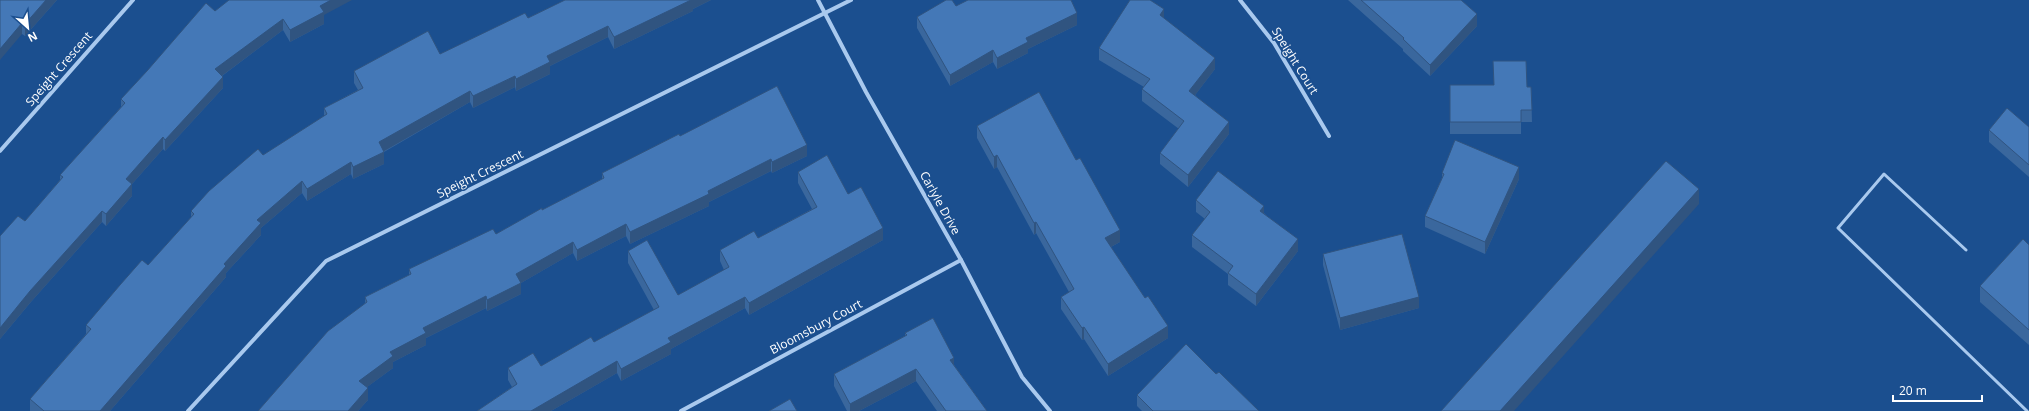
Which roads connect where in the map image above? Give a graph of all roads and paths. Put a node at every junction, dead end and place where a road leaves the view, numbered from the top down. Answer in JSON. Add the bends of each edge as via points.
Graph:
{"nodes":[{"id":1,"x":133,"y":0,"type":"edge"},
{"id":2,"x":818,"y":0,"type":"edge"},
{"id":3,"x":851,"y":0,"type":"edge"},
{"id":4,"x":1240,"y":0,"type":"edge"},
{"id":5,"x":826,"y":14,"type":"junction"},
{"id":6,"x":1329,"y":136,"type":"dead end"},
{"id":7,"x":0,"y":151,"type":"edge"},
{"id":8,"x":1966,"y":250,"type":"dead end"},
{"id":9,"x":961,"y":260,"type":"junction"},
{"id":10,"x":188,"y":411,"type":"edge"},
{"id":11,"x":681,"y":411,"type":"edge"},
{"id":12,"x":1050,"y":411,"type":"edge"},
{"id":13,"x":2027,"y":411,"type":"edge"}],
"edges":[{"from":1,"to":7,"type":"street","name":"Speight Crescent"},
{"from":2,"to":5,"type":"street","name":"Carlyle Drive"},
{"from":3,"to":5,"type":"street"},
{"from":4,"to":6,"type":"street","name":"Speight Court","via":[[1274,43]]},
{"from":5,"to":9,"type":"street","name":"Carlyle Drive","via":[[866,92]]},
{"from":5,"to":10,"type":"street","name":"Speight Crescent","via":[[326,261]]},
{"from":8,"to":13,"type":"lane","via":[[1884,174],[1838,228]]},
{"from":9,"to":11,"type":"street","name":"Bloomsbury Court"},
{"from":9,"to":12,"type":"street","name":"Carlyle Drive","via":[[1022,377]]}]}
